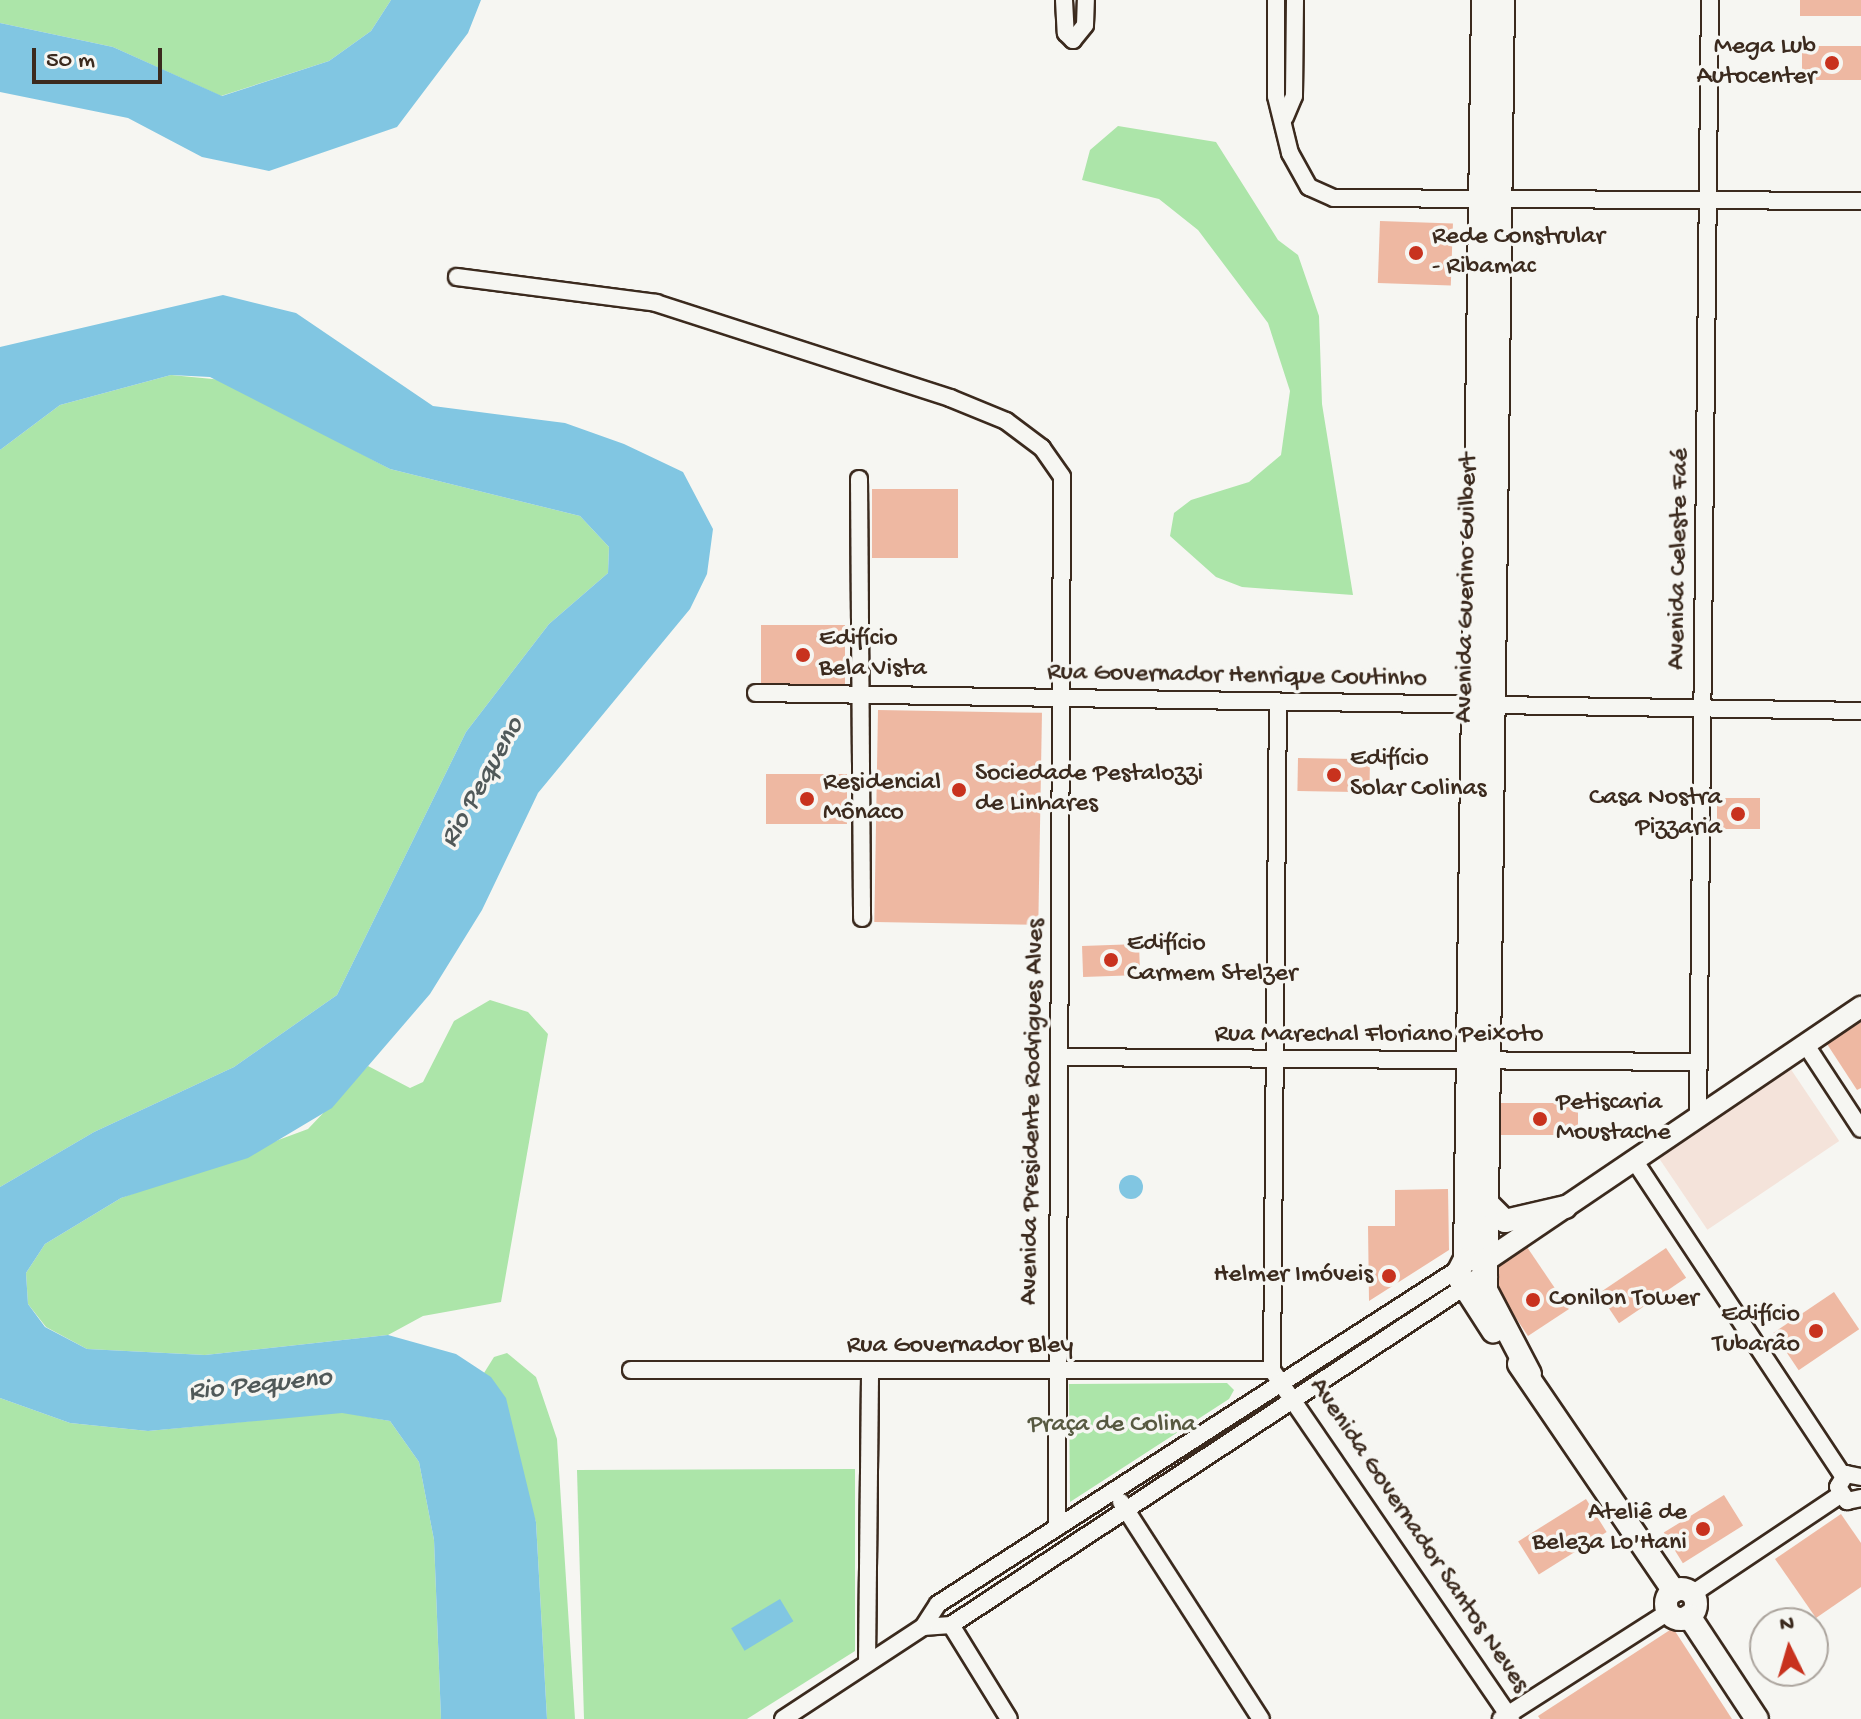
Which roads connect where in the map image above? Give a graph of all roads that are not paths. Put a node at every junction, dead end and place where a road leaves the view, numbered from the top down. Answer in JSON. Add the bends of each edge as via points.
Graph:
{"nodes":[{"id":1,"x":1064,"y":0,"type":"edge"},
{"id":2,"x":1086,"y":0,"type":"edge"},
{"id":3,"x":1276,"y":0,"type":"edge"},
{"id":4,"x":1295,"y":0,"type":"edge"},
{"id":5,"x":1483,"y":0,"type":"edge"},
{"id":6,"x":1503,"y":0,"type":"edge"},
{"id":7,"x":1710,"y":0,"type":"edge"},
{"id":8,"x":1285,"y":117,"type":"junction"},
{"id":9,"x":1491,"y":199,"type":"junction"},
{"id":10,"x":1708,"y":200,"type":"junction"},
{"id":11,"x":1861,"y":201,"type":"edge"},
{"id":12,"x":457,"y":277,"type":"dead end"},
{"id":13,"x":859,"y":479,"type":"dead end"},
{"id":14,"x":756,"y":693,"type":"dead end"},
{"id":15,"x":863,"y":695,"type":"junction"},
{"id":16,"x":1063,"y":698,"type":"junction"},
{"id":17,"x":1278,"y":702,"type":"junction"},
{"id":18,"x":1484,"y":705,"type":"junction"},
{"id":19,"x":1702,"y":709,"type":"junction"},
{"id":20,"x":1861,"y":711,"type":"edge"},
{"id":21,"x":862,"y":918,"type":"dead end"},
{"id":22,"x":1861,"y":1007,"type":"edge"},
{"id":23,"x":1806,"y":1045,"type":"junction"},
{"id":24,"x":1059,"y":1057,"type":"junction"},
{"id":25,"x":1272,"y":1059,"type":"junction"},
{"id":26,"x":1479,"y":1061,"type":"junction"},
{"id":27,"x":1698,"y":1062,"type":"junction"},
{"id":28,"x":1698,"y":1118,"type":"junction"},
{"id":29,"x":1861,"y":1129,"type":"edge"},
{"id":30,"x":1634,"y":1160,"type":"junction"},
{"id":31,"x":1488,"y":1204,"type":"junction"},
{"id":32,"x":1565,"y":1207,"type":"junction"},
{"id":33,"x":1472,"y":1269,"type":"junction"},
{"id":34,"x":631,"y":1370,"type":"dead end"},
{"id":35,"x":1055,"y":1371,"type":"junction"},
{"id":36,"x":870,"y":1372,"type":"junction"},
{"id":37,"x":1279,"y":1375,"type":"junction"},
{"id":38,"x":1297,"y":1397,"type":"junction"},
{"id":39,"x":1843,"y":1476,"type":"junction"},
{"id":40,"x":1861,"y":1477,"type":"edge"},
{"id":41,"x":1113,"y":1491,"type":"junction"},
{"id":42,"x":1840,"y":1495,"type":"junction"},
{"id":43,"x":1860,"y":1500,"type":"edge"},
{"id":44,"x":1126,"y":1510,"type":"junction"},
{"id":45,"x":1057,"y":1527,"type":"junction"},
{"id":46,"x":1681,"y":1603,"type":"junction"},
{"id":47,"x":951,"y":1625,"type":"junction"},
{"id":48,"x":923,"y":1627,"type":"junction"},
{"id":49,"x":867,"y":1663,"type":"junction"},
{"id":50,"x":1507,"y":1717,"type":"edge"},
{"id":51,"x":783,"y":1719,"type":"edge"},
{"id":52,"x":1009,"y":1719,"type":"edge"},
{"id":53,"x":1261,"y":1719,"type":"edge"},
{"id":54,"x":1757,"y":1719,"type":"edge"}],
"edges":[{"from":1,"to":2,"type":"street","via":[[1066,33],[1073,40],[1085,25]]},
{"from":3,"to":8,"type":"street","via":[[1276,96]]},
{"from":4,"to":8,"type":"street","via":[[1294,96]]},
{"from":5,"to":9,"type":"main road","name":"Avenida Guerino Guilbert"},
{"from":6,"to":9,"type":"main road","name":"Avenida Guerino Guilbert"},
{"from":7,"to":10,"type":"street","name":"Avenida Celeste Faé"},
{"from":8,"to":9,"type":"street","via":[[1297,174],[1334,198]]},
{"from":9,"to":10,"type":"street"},
{"from":9,"to":18,"type":"main road","name":"Avenida Guerino Guilbert"},
{"from":10,"to":11,"type":"street"},
{"from":10,"to":19,"type":"street","name":"Avenida Celeste Faé"},
{"from":12,"to":16,"type":"street","name":"Avenida Presidente Rodrigues Alves","via":[[656,303],[1006,421],[1042,448],[1062,477]]},
{"from":13,"to":15,"type":"street"},
{"from":14,"to":15,"type":"street","name":"Rua Governador Henrique Coutinho"},
{"from":15,"to":16,"type":"street","name":"Rua Governador Henrique Coutinho"},
{"from":15,"to":21,"type":"street"},
{"from":16,"to":17,"type":"street","name":"Rua Governador Henrique Coutinho"},
{"from":16,"to":24,"type":"street","name":"Avenida Presidente Rodrigues Alves"},
{"from":17,"to":18,"type":"street","name":"Rua Governador Henrique Coutinho"},
{"from":17,"to":25,"type":"street"},
{"from":18,"to":19,"type":"street","name":"Rua Governador Henrique Coutinho"},
{"from":18,"to":26,"type":"main road","name":"Avenida Guerino Guilbert"},
{"from":19,"to":20,"type":"street","name":"Rua Governador Henrique Coutinho"},
{"from":19,"to":27,"type":"street","name":"Avenida Celeste Faé"},
{"from":22,"to":23,"type":"street"},
{"from":23,"to":28,"type":"street"},
{"from":23,"to":29,"type":"street"},
{"from":24,"to":25,"type":"street","name":"Rua Marechal Floriano Peixoto"},
{"from":24,"to":35,"type":"street","name":"Avenida Presidente Rodrigues Alves"},
{"from":25,"to":26,"type":"street","name":"Rua Marechal Floriano Peixoto"},
{"from":25,"to":37,"type":"street"},
{"from":26,"to":27,"type":"street","name":"Rua Marechal Floriano Peixoto"},
{"from":26,"to":31,"type":"main road","name":"Avenida Guerino Guilbert"},
{"from":26,"to":33,"type":"main road","name":"Avenida Guerino Guilbert"},
{"from":27,"to":28,"type":"street","name":"Avenida Celeste Faé"},
{"from":28,"to":30,"type":"street"},
{"from":30,"to":32,"type":"street"},
{"from":30,"to":39,"type":"street"},
{"from":31,"to":32,"type":"main road","via":[[1505,1221]]},
{"from":31,"to":33,"type":"main road","name":"Avenida Guerino Guilbert"},
{"from":32,"to":33,"type":"street"},
{"from":33,"to":37,"type":"street"},
{"from":33,"to":38,"type":"street"},
{"from":33,"to":46,"type":"main road","via":[[1530,1374]]},
{"from":34,"to":36,"type":"street","name":"Rua Governador Bley"},
{"from":35,"to":36,"type":"street","name":"Rua Governador Bley"},
{"from":35,"to":37,"type":"street","name":"Rua Governador Bley"},
{"from":35,"to":45,"type":"street","name":"Avenida Presidente Rodrigues Alves"},
{"from":36,"to":49,"type":"street"},
{"from":37,"to":38,"type":"street","name":"Avenida Governador Santos Neves"},
{"from":37,"to":41,"type":"street"},
{"from":38,"to":44,"type":"street"},
{"from":38,"to":50,"type":"street","name":"Avenida Governador Santos Neves"},
{"from":39,"to":40,"type":"street"},
{"from":39,"to":42,"type":"street"},
{"from":41,"to":44,"type":"street"},
{"from":41,"to":45,"type":"street"},
{"from":42,"to":43,"type":"street"},
{"from":42,"to":46,"type":"street"},
{"from":44,"to":47,"type":"street"},
{"from":44,"to":53,"type":"street"},
{"from":45,"to":48,"type":"street","via":[[938,1604]]},
{"from":46,"to":50,"type":"street"},
{"from":46,"to":54,"type":"main road"},
{"from":47,"to":48,"type":"street"},
{"from":47,"to":52,"type":"street"},
{"from":48,"to":49,"type":"street"},
{"from":49,"to":51,"type":"street"}]}
